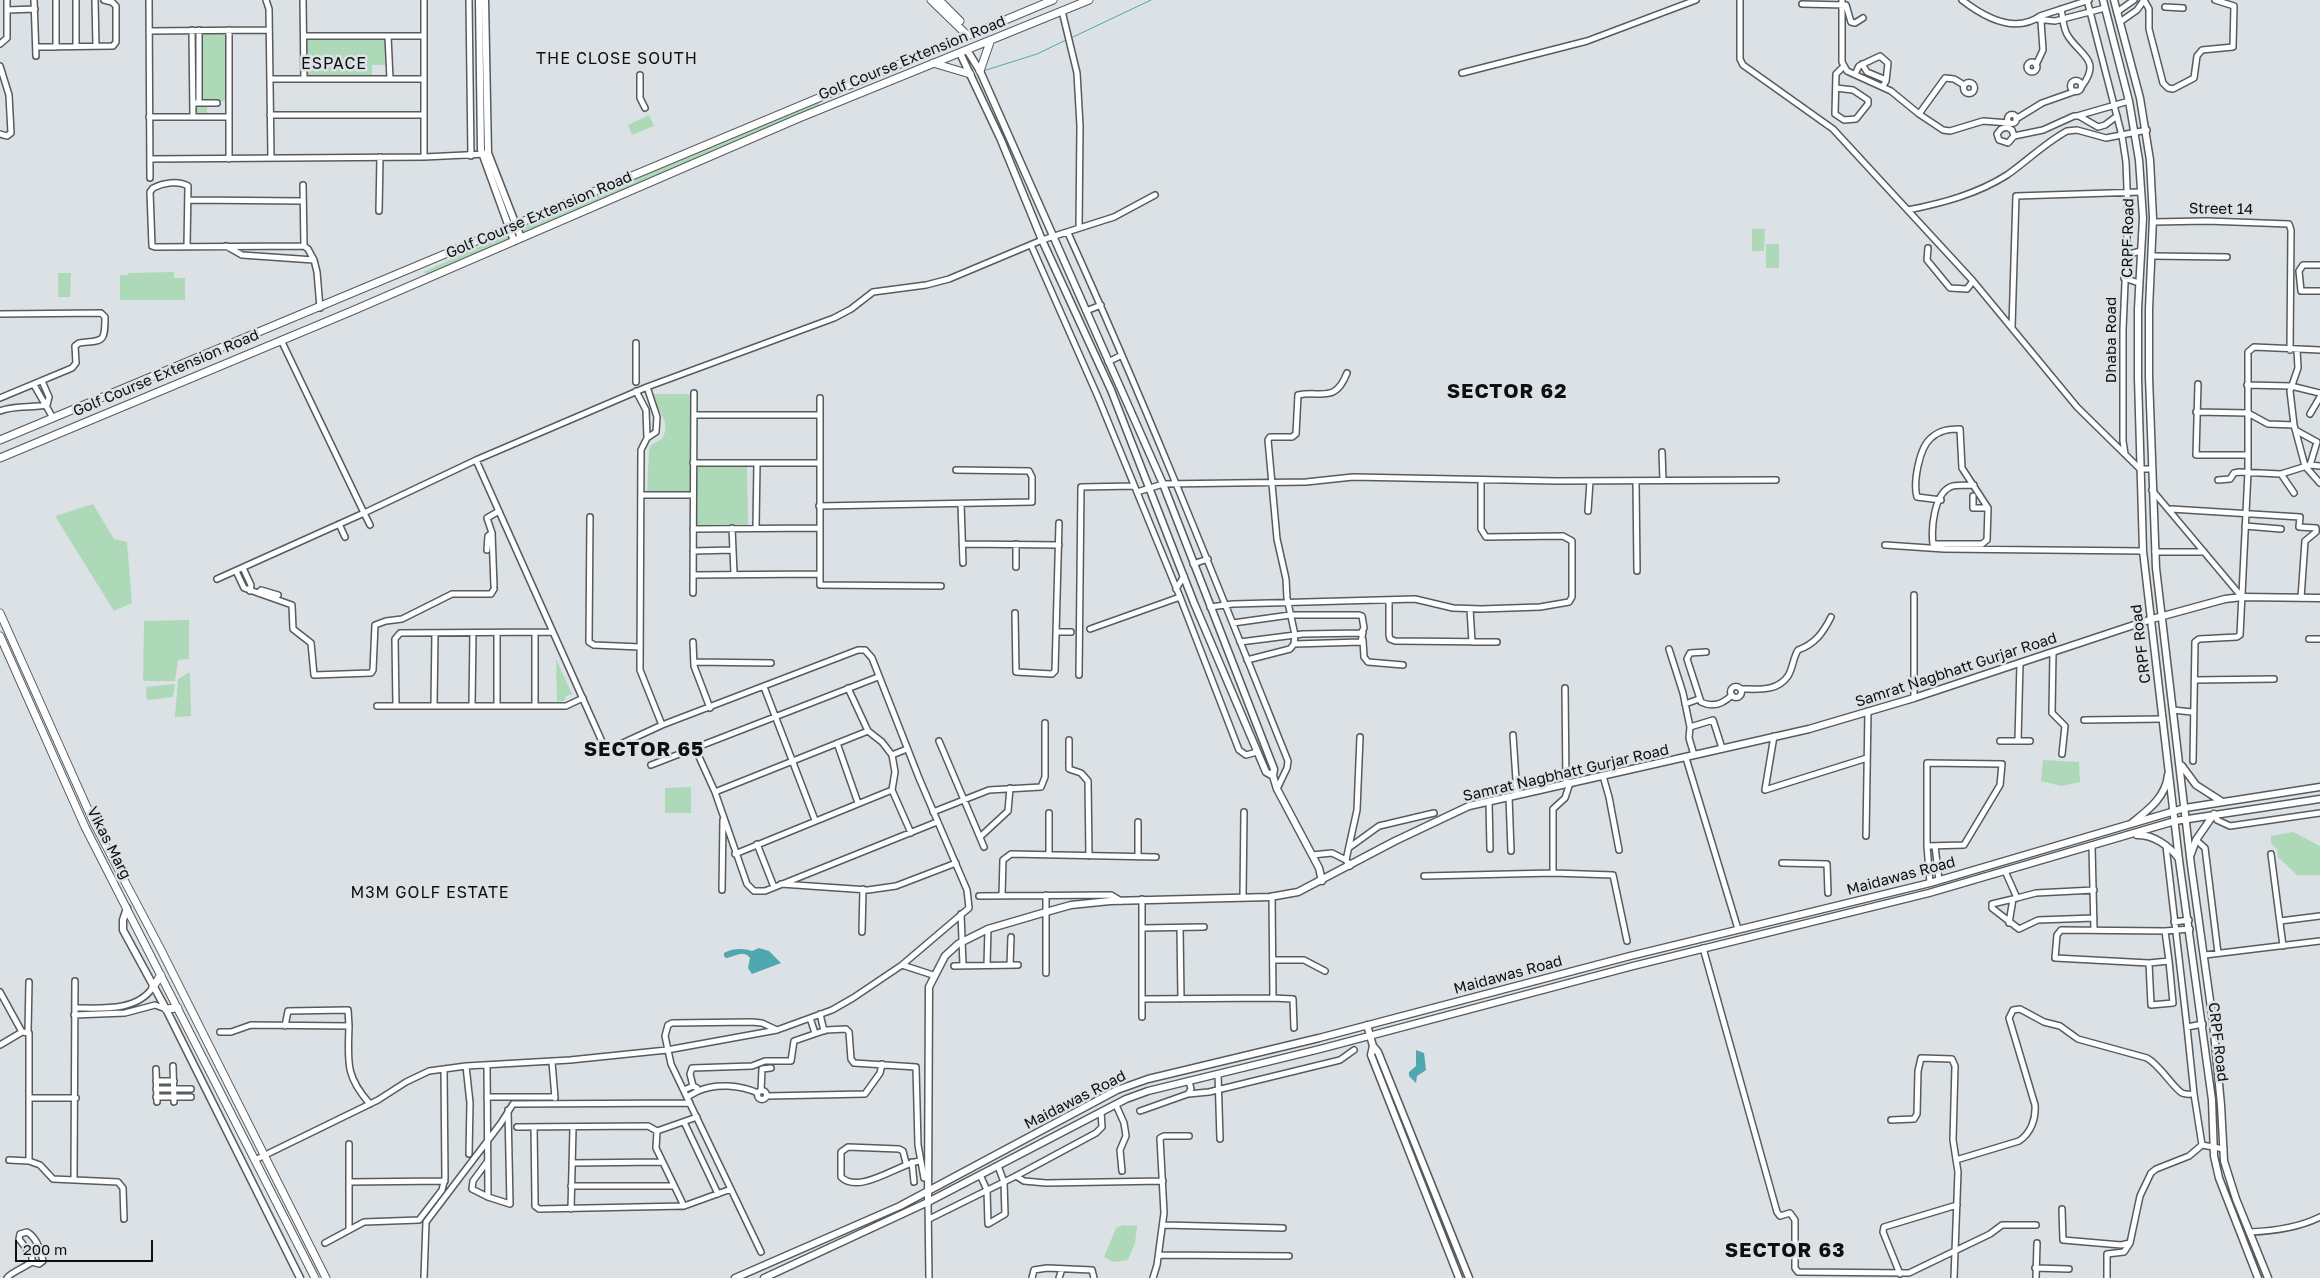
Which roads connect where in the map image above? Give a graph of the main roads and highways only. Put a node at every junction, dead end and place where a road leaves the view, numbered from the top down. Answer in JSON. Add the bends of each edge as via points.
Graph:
{"nodes":[{"id":1,"x":932,"y":0,"type":"edge"},
{"id":2,"x":940,"y":0,"type":"edge"},
{"id":3,"x":1053,"y":0,"type":"edge"},
{"id":4,"x":1089,"y":0,"type":"edge"},
{"id":5,"x":1081,"y":2,"type":"edge"},
{"id":6,"x":969,"y":34,"type":"junction"},
{"id":7,"x":990,"y":42,"type":"junction"},
{"id":8,"x":911,"y":59,"type":"junction"},
{"id":9,"x":933,"y":64,"type":"junction"},
{"id":10,"x":980,"y":71,"type":"road end"},
{"id":11,"x":915,"y":72,"type":"junction"},
{"id":12,"x":970,"y":74,"type":"road end"},
{"id":13,"x":823,"y":95,"type":"junction"},
{"id":14,"x":829,"y":106,"type":"junction"},
{"id":15,"x":0,"y":440,"type":"edge"},
{"id":16,"x":0,"y":458,"type":"edge"},
{"id":17,"x":0,"y":613,"type":"edge"},
{"id":18,"x":0,"y":636,"type":"edge"},
{"id":19,"x":161,"y":975,"type":"junction"},
{"id":20,"x":153,"y":987,"type":"road end"},
{"id":21,"x":178,"y":1008,"type":"junction"},
{"id":22,"x":166,"y":1010,"type":"road end"},
{"id":23,"x":315,"y":1278,"type":"edge"},
{"id":24,"x":326,"y":1278,"type":"edge"}],
"edges":[{"from":1,"to":6,"type":"main road"},
{"from":2,"to":6,"type":"main road"},
{"from":3,"to":6,"type":"main road","name":"Golf Course Extension Road"},
{"from":4,"to":5,"type":"main road","name":"Golf Course Extension Road"},
{"from":5,"to":7,"type":"main road","name":"Golf Course Extension Road"},
{"from":6,"to":8,"type":"main road","name":"Golf Course Extension Road"},
{"from":7,"to":9,"type":"main road","name":"Golf Course Extension Road"},
{"from":7,"to":10,"type":"main road"},
{"from":8,"to":11,"type":"main road"},
{"from":8,"to":13,"type":"main road","name":"Golf Course Extension Road"},
{"from":9,"to":11,"type":"main road","name":"Golf Course Extension Road"},
{"from":9,"to":12,"type":"main road"},
{"from":11,"to":14,"type":"main road","name":"Golf Course Extension Road"},
{"from":13,"to":14,"type":"main road"},
{"from":13,"to":15,"type":"main road","name":"Golf Course Extension Road"},
{"from":14,"to":16,"type":"main road","name":"Golf Course Extension Road"},
{"from":17,"to":24,"type":"main road","via":[[94,823]]},
{"from":18,"to":19,"type":"main road","name":"Vikas Marg","via":[[85,827]]},
{"from":19,"to":20,"type":"main road"},
{"from":19,"to":21,"type":"main road","name":"Vikas Marg"},
{"from":21,"to":22,"type":"main road"},
{"from":21,"to":23,"type":"main road","name":"Vikas Marg"}]}
